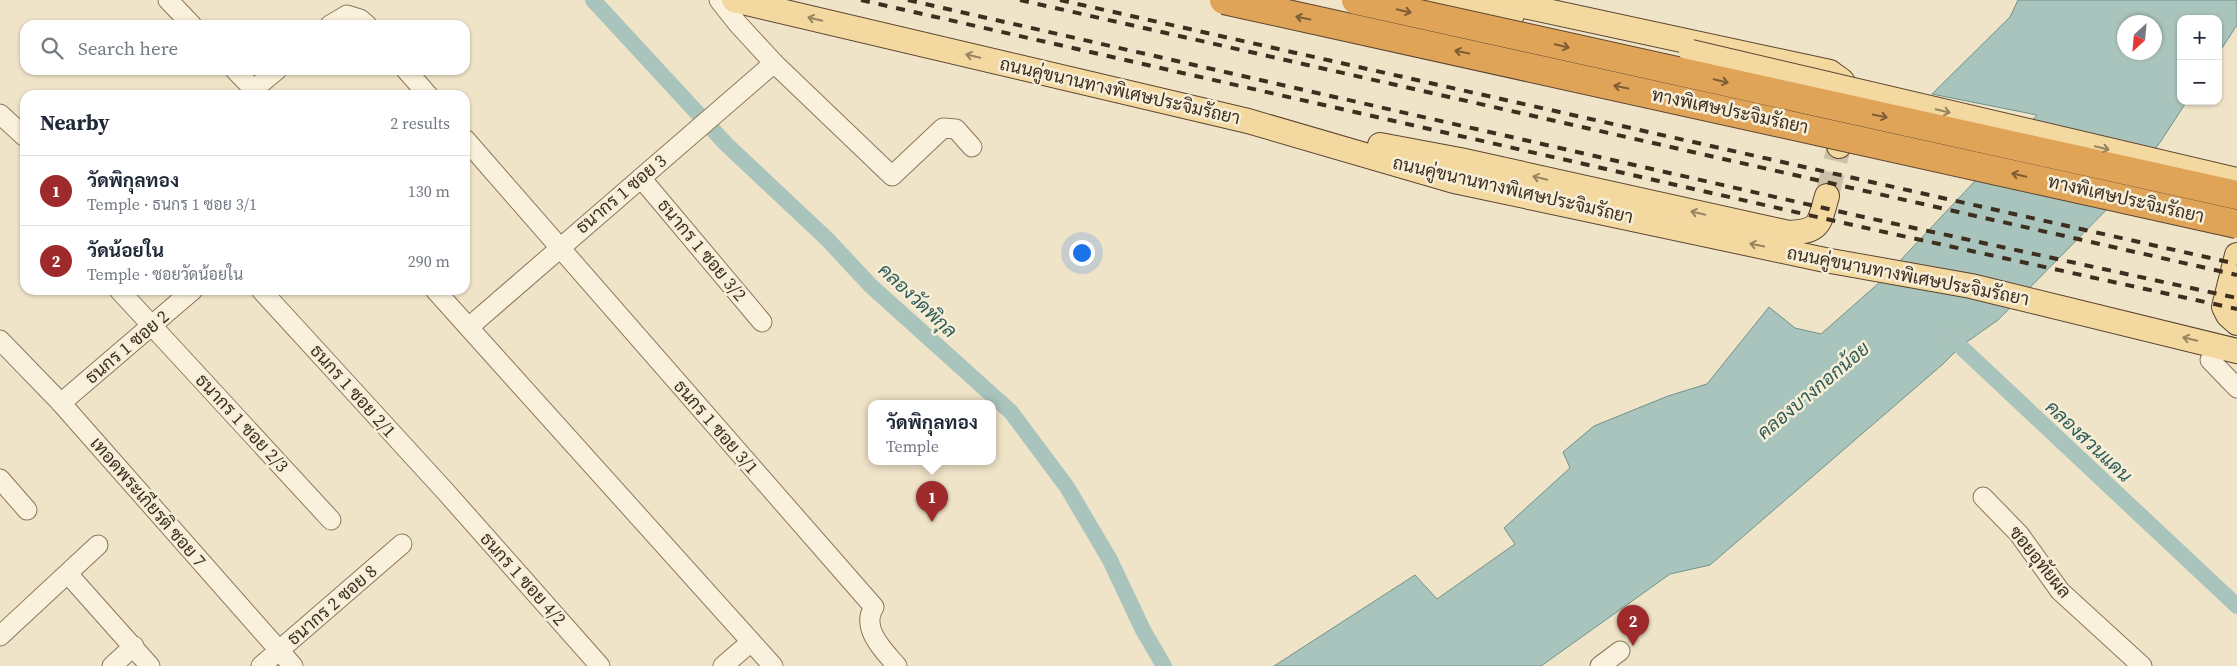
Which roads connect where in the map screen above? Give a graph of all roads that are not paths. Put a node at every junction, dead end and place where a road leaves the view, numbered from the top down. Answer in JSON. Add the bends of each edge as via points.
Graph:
{"nodes":[{"id":1,"x":168,"y":0,"type":"edge"},
{"id":2,"x":719,"y":0,"type":"edge"},
{"id":3,"x":734,"y":0,"type":"edge"},
{"id":4,"x":1224,"y":0,"type":"edge"},
{"id":5,"x":1356,"y":0,"type":"edge"},
{"id":6,"x":1438,"y":0,"type":"edge"},
{"id":7,"x":1496,"y":0,"type":"edge"},
{"id":8,"x":187,"y":20,"type":"edge"},
{"id":9,"x":338,"y":20,"type":"edge"},
{"id":10,"x":361,"y":20,"type":"edge"},
{"id":11,"x":774,"y":63,"type":"junction"},
{"id":12,"x":240,"y":75,"type":"edge"},
{"id":13,"x":272,"y":75,"type":"edge"},
{"id":14,"x":410,"y":75,"type":"edge"},
{"id":15,"x":254,"y":90,"type":"edge"},
{"id":16,"x":258,"y":90,"type":"edge"},
{"id":17,"x":424,"y":90,"type":"edge"},
{"id":18,"x":0,"y":114,"type":"edge"},
{"id":19,"x":1248,"y":121,"type":"junction"},
{"id":20,"x":20,"y":132,"type":"edge"},
{"id":21,"x":470,"y":145,"type":"edge"},
{"id":22,"x":1839,"y":146,"type":"tunnel mouth"},
{"id":23,"x":972,"y":147,"type":"dead end"},
{"id":24,"x":641,"y":178,"type":"junction"},
{"id":25,"x":2237,"y":180,"type":"edge"},
{"id":26,"x":2237,"y":195,"type":"edge"},
{"id":27,"x":1827,"y":196,"type":"tunnel mouth"},
{"id":28,"x":2237,"y":224,"type":"edge"},
{"id":29,"x":559,"y":247,"type":"junction"},
{"id":30,"x":2237,"y":255,"type":"edge"},
{"id":31,"x":123,"y":295,"type":"edge"},
{"id":32,"x":187,"y":295,"type":"edge"},
{"id":33,"x":266,"y":295,"type":"edge"},
{"id":34,"x":440,"y":295,"type":"edge"},
{"id":35,"x":2237,"y":300,"type":"edge"},
{"id":36,"x":2237,"y":309,"type":"edge"},
{"id":37,"x":762,"y":322,"type":"dead end"},
{"id":38,"x":2237,"y":323,"type":"edge"},
{"id":39,"x":152,"y":327,"type":"junction"},
{"id":40,"x":469,"y":327,"type":"junction"},
{"id":41,"x":0,"y":340,"type":"edge"},
{"id":42,"x":2237,"y":351,"type":"edge"},
{"id":43,"x":2210,"y":360,"type":"dead end"},
{"id":44,"x":2237,"y":388,"type":"edge"},
{"id":45,"x":61,"y":403,"type":"junction"},
{"id":46,"x":4,"y":490,"type":"edge"},
{"id":47,"x":445,"y":491,"type":"joint"},
{"id":48,"x":1983,"y":497,"type":"dead end"},
{"id":49,"x":27,"y":510,"type":"dead end"},
{"id":50,"x":331,"y":520,"type":"dead end"},
{"id":51,"x":402,"y":544,"type":"dead end"},
{"id":52,"x":98,"y":545,"type":"dead end"},
{"id":53,"x":68,"y":574,"type":"junction"},
{"id":54,"x":0,"y":636,"type":"edge"},
{"id":55,"x":751,"y":642,"type":"junction"},
{"id":56,"x":134,"y":646,"type":"junction"},
{"id":57,"x":279,"y":650,"type":"junction"},
{"id":58,"x":1620,"y":651,"type":"dead end"},
{"id":59,"x":112,"y":666,"type":"edge"},
{"id":60,"x":150,"y":666,"type":"edge"},
{"id":61,"x":261,"y":666,"type":"edge"},
{"id":62,"x":293,"y":666,"type":"edge"},
{"id":63,"x":600,"y":666,"type":"edge"},
{"id":64,"x":723,"y":666,"type":"edge"},
{"id":65,"x":773,"y":666,"type":"edge"},
{"id":66,"x":897,"y":666,"type":"edge"},
{"id":67,"x":1600,"y":666,"type":"edge"},
{"id":68,"x":2142,"y":666,"type":"edge"}],
"edges":[{"from":1,"to":8,"type":"street"},
{"from":2,"to":11,"type":"street"},
{"from":19,"to":3,"type":"main road","name":"ถนนคู่ขนานทางพิเศษประจิมรัถยา","one_way":true},
{"from":28,"to":4,"type":"highway","name":"ทางพิเศษประจิมรัถยา","one_way":true,"bridge":true},
{"from":5,"to":26,"type":"highway","name":"ทางพิเศษประจิมรัถยา","one_way":true,"bridge":true},
{"from":6,"to":25,"type":"main road","one_way":true,"bridge":true,"via":[[1692,52]]},
{"from":7,"to":22,"type":"main road","via":[[1830,72],[1842,81],[1848,92]]},
{"from":9,"to":10,"type":"street","via":[[347,15]]},
{"from":11,"to":23,"type":"street","via":[[892,176],[943,128],[956,129]]},
{"from":11,"to":24,"type":"street","name":"ธนากร 1 ซอย 3"},
{"from":12,"to":15,"type":"street"},
{"from":13,"to":16,"type":"street"},
{"from":14,"to":17,"type":"street"},
{"from":18,"to":20,"type":"street"},
{"from":27,"to":19,"type":"main road","one_way":true,"via":[[1819,224],[1808,232],[1789,233],[1460,160]]},
{"from":42,"to":19,"type":"main road","name":"ถนนคู่ขนานทางพิเศษประจิมรัถยา","one_way":true,"via":[[1971,286],[1825,260],[1454,180]]},
{"from":21,"to":29,"type":"street","name":"ธนกร 1 ซอย 3/1"},
{"from":24,"to":29,"type":"street","name":"ธนากร 1 ซอย 3"},
{"from":24,"to":37,"type":"street","name":"ธนากร 1 ซอย 3/2"},
{"from":29,"to":40,"type":"street","name":"ธนากร 1 ซอย 3"},
{"from":29,"to":66,"type":"street","name":"ธนกร 1 ซอย 3/1","via":[[874,607],[870,621],[874,639]]},
{"from":30,"to":38,"type":"main road","via":[[2224,307]]},
{"from":31,"to":39,"type":"street","name":"ธนากร 1 ซอย 2/3"},
{"from":32,"to":39,"type":"street","name":"ธนกร 1 ซอย 2"},
{"from":33,"to":47,"type":"street","name":"ธนกร 1 ซอย 2/1"},
{"from":34,"to":40,"type":"street"},
{"from":35,"to":36,"type":"main road"},
{"from":39,"to":45,"type":"street","name":"ธนกร 1 ซอย 2"},
{"from":39,"to":50,"type":"street","name":"ธนากร 1 ซอย 2/3"},
{"from":40,"to":55,"type":"street"},
{"from":41,"to":45,"type":"street","name":"เทอดพระเกียรติ ซอย 7"},
{"from":43,"to":44,"type":"street"},
{"from":45,"to":57,"type":"street","name":"เทอดพระเกียรติ ซอย 7"},
{"from":46,"to":49,"type":"street"},
{"from":47,"to":63,"type":"street","name":"ธนกร 1 ซอย 4/2"},
{"from":48,"to":68,"type":"street","name":"ซอยอุทัยผล","via":[[2019,534],[2060,591]]},
{"from":51,"to":57,"type":"street","name":"ธนากร 2 ซอย 8"},
{"from":52,"to":53,"type":"street"},
{"from":53,"to":54,"type":"street"},
{"from":53,"to":56,"type":"street"},
{"from":55,"to":64,"type":"street"},
{"from":55,"to":65,"type":"street"},
{"from":56,"to":59,"type":"street"},
{"from":56,"to":60,"type":"street"},
{"from":57,"to":61,"type":"street","name":"ธนากร 2 ซอย 8"},
{"from":57,"to":62,"type":"street","name":"เทอดพระเกียรติ ซอย 7"},
{"from":58,"to":67,"type":"street"}]}
